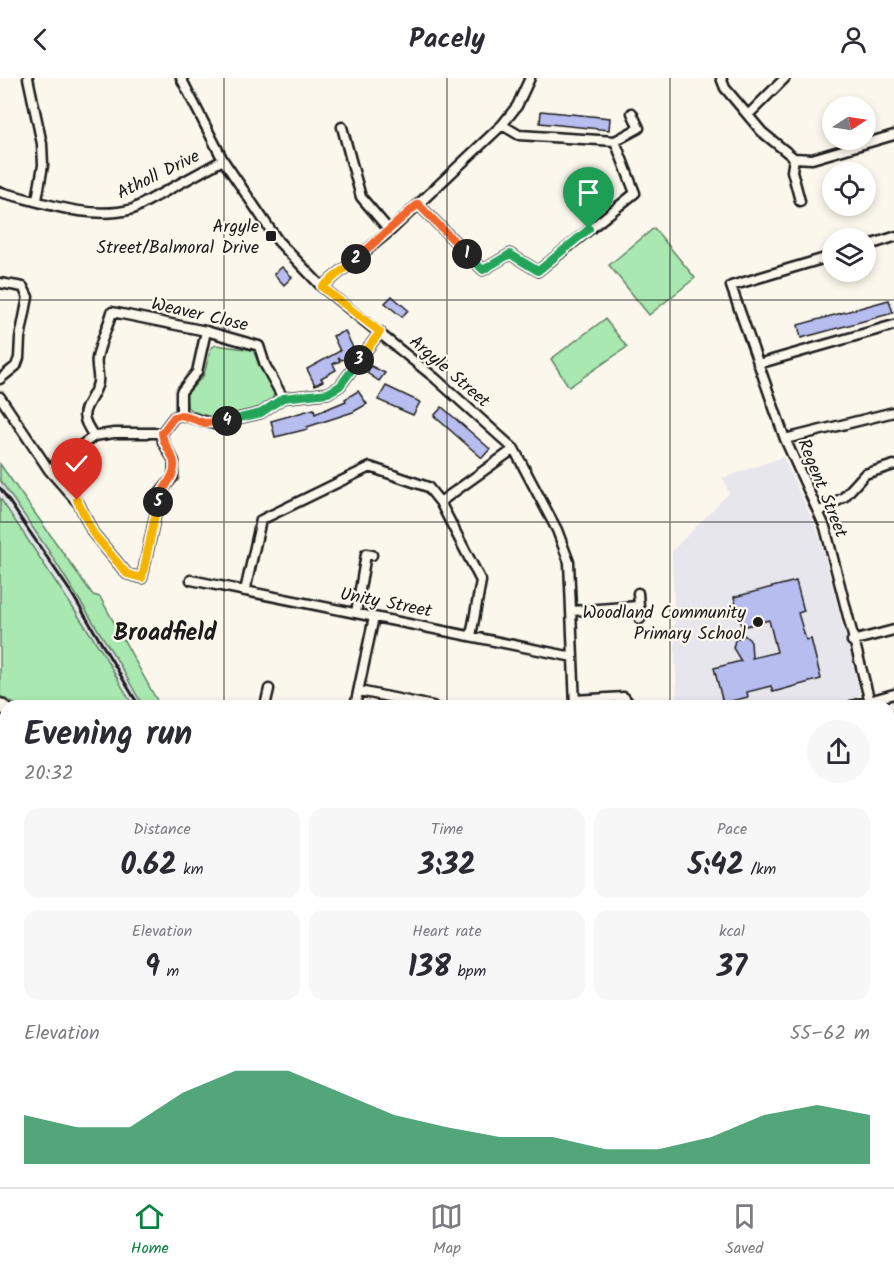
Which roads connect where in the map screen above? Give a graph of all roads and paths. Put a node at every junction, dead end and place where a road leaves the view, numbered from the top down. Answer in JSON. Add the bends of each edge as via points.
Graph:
{"nodes":[{"id":1,"x":27,"y":78,"type":"edge"},
{"id":2,"x":181,"y":78,"type":"edge"},
{"id":3,"x":530,"y":78,"type":"edge"},
{"id":4,"x":721,"y":78,"type":"edge"},
{"id":5,"x":785,"y":78,"type":"edge"},
{"id":6,"x":632,"y":113,"type":"dead end"},
{"id":7,"x":747,"y":115,"type":"junction"},
{"id":8,"x":502,"y":125,"type":"junction"},
{"id":9,"x":342,"y":127,"type":"dead end"},
{"id":10,"x":894,"y":135,"type":"edge"},
{"id":11,"x":615,"y":141,"type":"junction"},
{"id":12,"x":794,"y":158,"type":"junction"},
{"id":13,"x":223,"y":160,"type":"junction"},
{"id":14,"x":0,"y":192,"type":"edge"},
{"id":15,"x":37,"y":200,"type":"junction"},
{"id":16,"x":800,"y":201,"type":"dead end"},
{"id":17,"x":418,"y":204,"type":"junction"},
{"id":18,"x":390,"y":231,"type":"junction"},
{"id":19,"x":894,"y":237,"type":"edge"},
{"id":20,"x":876,"y":243,"type":"edge"},
{"id":21,"x":822,"y":259,"type":"edge"},
{"id":22,"x":0,"y":283,"type":"edge"},
{"id":23,"x":322,"y":287,"type":"junction"},
{"id":24,"x":894,"y":325,"type":"edge"},
{"id":25,"x":206,"y":331,"type":"junction"},
{"id":26,"x":380,"y":332,"type":"junction"},
{"id":27,"x":758,"y":364,"type":"junction"},
{"id":28,"x":0,"y":379,"type":"edge"},
{"id":29,"x":0,"y":397,"type":"edge"},
{"id":30,"x":283,"y":398,"type":"junction"},
{"id":31,"x":894,"y":412,"type":"edge"},
{"id":32,"x":181,"y":415,"type":"junction"},
{"id":33,"x":162,"y":433,"type":"junction"},
{"id":34,"x":94,"y":436,"type":"junction"},
{"id":35,"x":785,"y":439,"type":"junction"},
{"id":36,"x":514,"y":449,"type":"junction"},
{"id":37,"x":894,"y":465,"type":"edge"},
{"id":38,"x":50,"y":470,"type":"junction"},
{"id":39,"x":440,"y":502,"type":"junction"},
{"id":40,"x":819,"y":512,"type":"junction"},
{"id":41,"x":372,"y":555,"type":"dead end"},
{"id":42,"x":191,"y":579,"type":"dead end"},
{"id":43,"x":245,"y":591,"type":"junction"},
{"id":44,"x":638,"y":593,"type":"dead end"},
{"id":45,"x":639,"y":606,"type":"junction"},
{"id":46,"x":572,"y":611,"type":"junction"},
{"id":47,"x":356,"y":613,"type":"junction"},
{"id":48,"x":374,"y":616,"type":"junction"},
{"id":49,"x":640,"y":619,"type":"dead end"},
{"id":50,"x":894,"y":630,"type":"edge"},
{"id":51,"x":471,"y":636,"type":"junction"},
{"id":52,"x":852,"y":641,"type":"junction"},
{"id":53,"x":573,"y":657,"type":"junction"},
{"id":54,"x":269,"y":689,"type":"dead end"},
{"id":55,"x":359,"y":691,"type":"junction"},
{"id":56,"x":894,"y":694,"type":"edge"},
{"id":57,"x":266,"y":700,"type":"edge"},
{"id":58,"x":357,"y":700,"type":"edge"},
{"id":59,"x":403,"y":700,"type":"edge"},
{"id":60,"x":575,"y":700,"type":"edge"},
{"id":61,"x":600,"y":700,"type":"edge"},
{"id":62,"x":626,"y":700,"type":"edge"},
{"id":63,"x":869,"y":700,"type":"edge"},
{"id":64,"x":880,"y":700,"type":"edge"}],
"edges":[{"from":1,"to":15,"type":"street","via":[[42,144]]},
{"from":2,"to":13,"type":"street","name":"Argyle Street"},
{"from":3,"to":8,"type":"street","via":[[517,106]]},
{"from":4,"to":7,"type":"street"},
{"from":5,"to":7,"type":"street"},
{"from":6,"to":11,"type":"street","via":[[639,128]]},
{"from":7,"to":12,"type":"street"},
{"from":8,"to":11,"type":"street","via":[[519,135]]},
{"from":8,"to":17,"type":"street"},
{"from":9,"to":18,"type":"street","via":[[361,197]]},
{"from":10,"to":12,"type":"street","via":[[812,159]]},
{"from":11,"to":17,"type":"street","via":[[635,193],[538,271],[510,254],[483,270]]},
{"from":12,"to":16,"type":"street","via":[[792,171]]},
{"from":13,"to":15,"type":"street","name":"Atholl Drive","via":[[122,212],[96,214]]},
{"from":13,"to":23,"type":"street","name":"Argyle Street","via":[[278,241]]},
{"from":14,"to":15,"type":"street","name":"Atholl Drive"},
{"from":17,"to":18,"type":"street"},
{"from":18,"to":23,"type":"street"},
{"from":19,"to":20,"type":"street"},
{"from":21,"to":27,"type":"street","name":"Regent Street","via":[[731,286]]},
{"from":22,"to":28,"type":"street","via":[[23,287],[28,297],[16,366]]},
{"from":23,"to":26,"type":"street","name":"Argyle Street"},
{"from":24,"to":27,"type":"street"},
{"from":25,"to":30,"type":"street","name":"Weaver Close","via":[[259,346]]},
{"from":25,"to":32,"type":"street","via":[[197,372],[181,392]]},
{"from":25,"to":34,"type":"street","name":"Weaver Close","via":[[112,312],[96,361],[97,386],[85,404],[86,425]]},
{"from":26,"to":30,"type":"street","via":[[340,386],[314,396]]},
{"from":26,"to":36,"type":"street","name":"Argyle Street"},
{"from":27,"to":35,"type":"street","name":"Regent Street"},
{"from":29,"to":38,"type":"street"},
{"from":30,"to":32,"type":"street","via":[[261,413],[214,424]]},
{"from":31,"to":35,"type":"street"},
{"from":32,"to":33,"type":"street","via":[[174,417]]},
{"from":33,"to":34,"type":"street"},
{"from":33,"to":38,"type":"street","via":[[174,461],[172,477],[160,493],[142,578],[127,574],[93,533],[80,504]]},
{"from":34,"to":38,"type":"street"},
{"from":35,"to":40,"type":"street","name":"Regent Street"},
{"from":36,"to":39,"type":"street"},
{"from":36,"to":46,"type":"street","name":"Argyle Street","via":[[565,548]]},
{"from":37,"to":40,"type":"street","via":[[865,474],[844,497]]},
{"from":39,"to":43,"type":"street","via":[[428,486],[370,467],[261,520]]},
{"from":39,"to":51,"type":"street","via":[[481,582]]},
{"from":40,"to":52,"type":"street","name":"Regent Street"},
{"from":41,"to":47,"type":"street","via":[[366,554]]},
{"from":42,"to":43,"type":"street","name":"Unity Street"},
{"from":43,"to":47,"type":"street","name":"Unity Street"},
{"from":44,"to":45,"type":"street"},
{"from":45,"to":46,"type":"street"},
{"from":45,"to":49,"type":"street"},
{"from":46,"to":53,"type":"street","name":"Argyle Street"},
{"from":47,"to":48,"type":"street","name":"Unity Street"},
{"from":48,"to":51,"type":"street","name":"Unity Street"},
{"from":48,"to":55,"type":"street"},
{"from":50,"to":52,"type":"street"},
{"from":51,"to":53,"type":"street","name":"Unity Street"},
{"from":52,"to":63,"type":"street","name":"Regent Street"},
{"from":53,"to":60,"type":"street","name":"Argyle Street"},
{"from":54,"to":57,"type":"street"},
{"from":55,"to":58,"type":"street"},
{"from":55,"to":59,"type":"street"},
{"from":56,"to":64,"type":"street"},
{"from":61,"to":62,"type":"street"}]}
